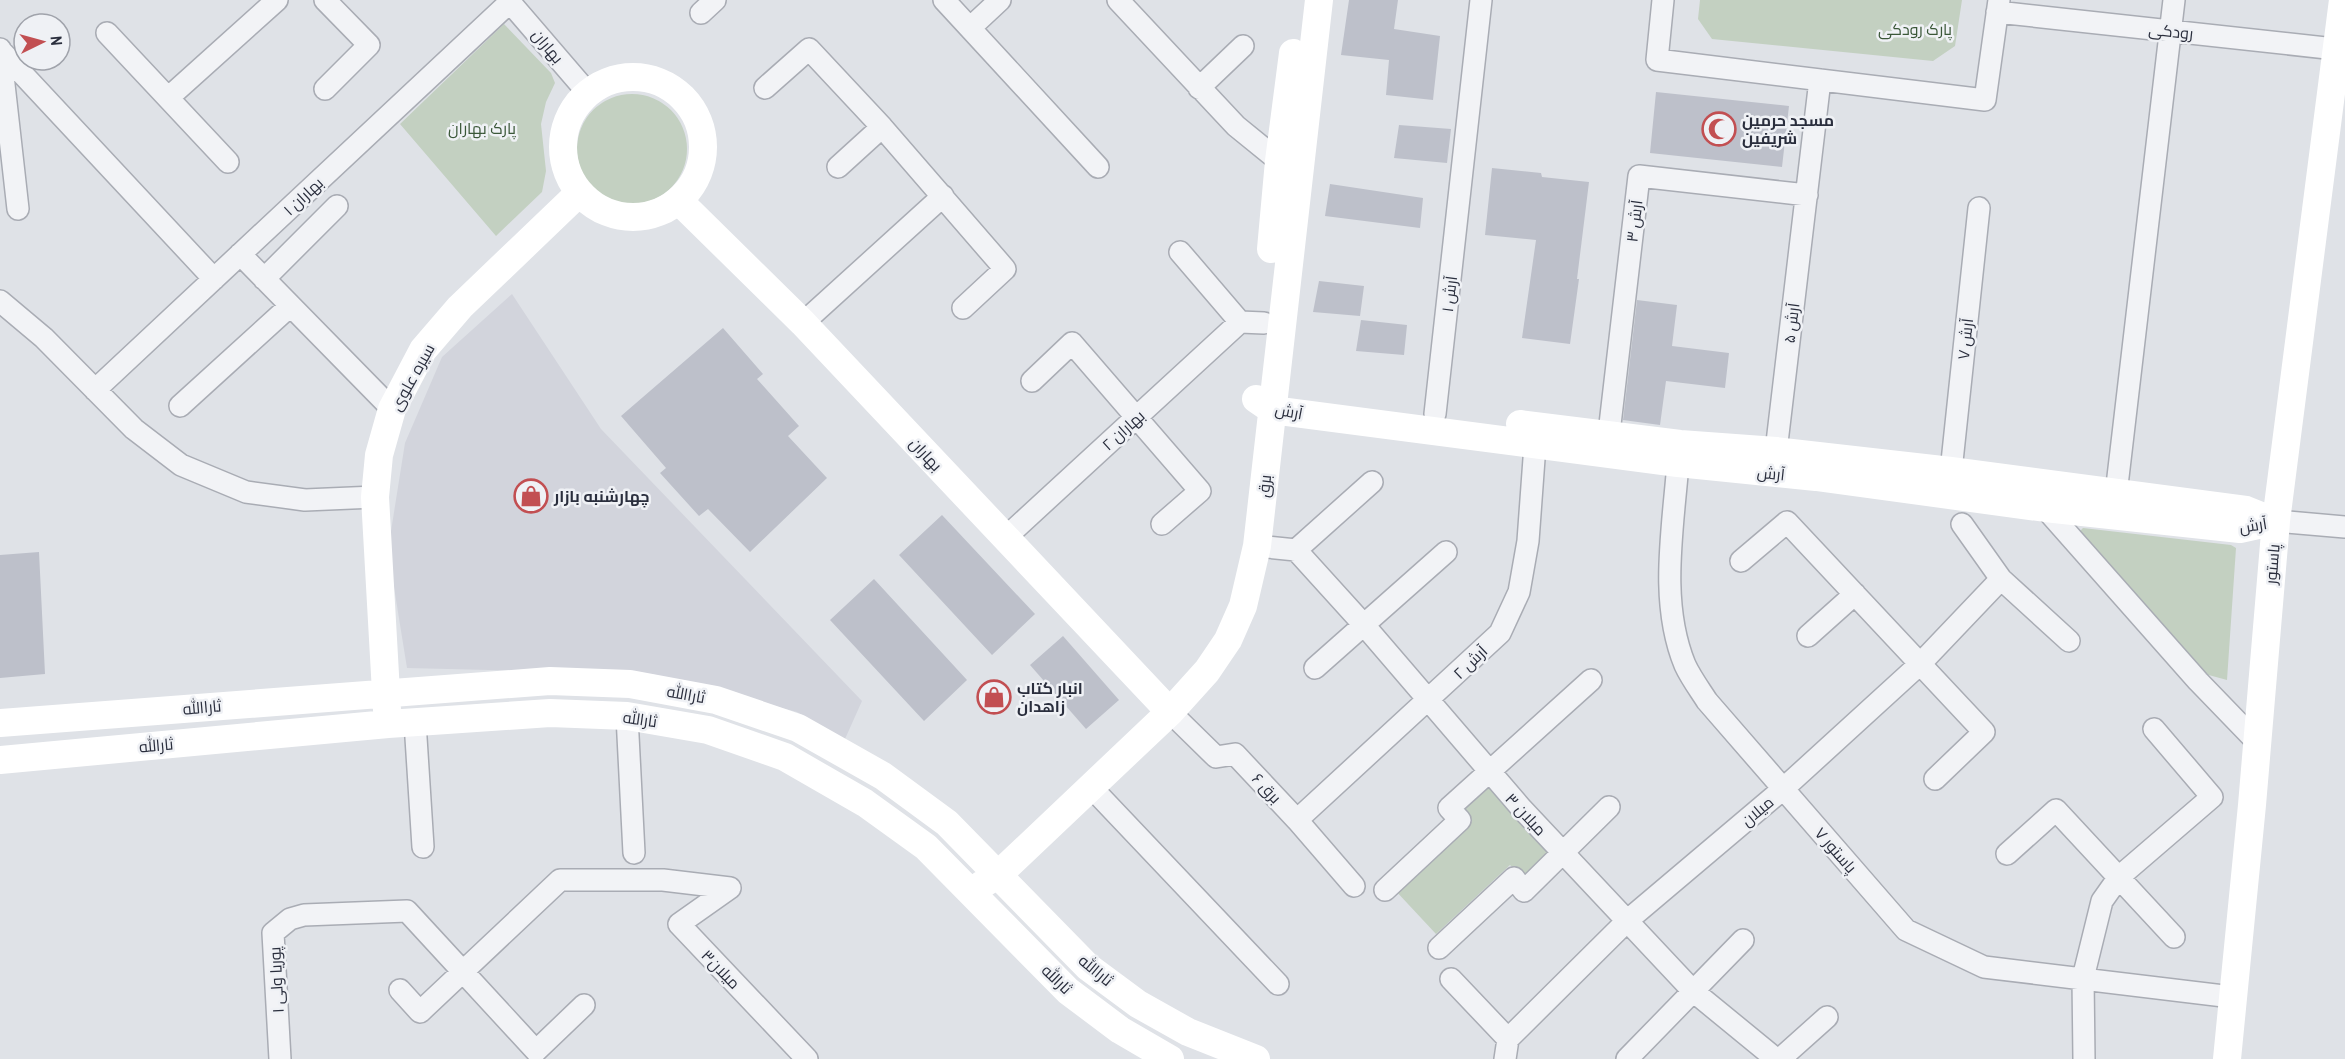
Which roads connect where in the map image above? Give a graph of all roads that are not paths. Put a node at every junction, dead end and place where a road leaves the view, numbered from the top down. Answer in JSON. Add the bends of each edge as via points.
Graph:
{"nodes":[{"id":1,"x":277,"y":0,"type":"edge"},
{"id":2,"x":325,"y":0,"type":"edge"},
{"id":3,"x":944,"y":0,"type":"edge"},
{"id":4,"x":1000,"y":0,"type":"edge"},
{"id":5,"x":1300,"y":0,"type":"edge"},
{"id":6,"x":1318,"y":0,"type":"edge"},
{"id":7,"x":1481,"y":0,"type":"edge"},
{"id":8,"x":1663,"y":0,"type":"edge"},
{"id":9,"x":2174,"y":0,"type":"edge"},
{"id":10,"x":2343,"y":0,"type":"edge"},
{"id":11,"x":509,"y":1,"type":"edge"},
{"id":12,"x":1127,"y":3,"type":"edge"},
{"id":13,"x":1998,"y":6,"type":"edge"},
{"id":14,"x":970,"y":28,"type":"junction"},
{"id":15,"x":2170,"y":31,"type":"junction"},
{"id":16,"x":107,"y":33,"type":"dead end"},
{"id":17,"x":0,"y":46,"type":"edge"},
{"id":18,"x":1242,"y":46,"type":"dead end"},
{"id":19,"x":2341,"y":50,"type":"edge"},
{"id":20,"x":1,"y":51,"type":"edge"},
{"id":21,"x":1820,"y":80,"type":"junction"},
{"id":22,"x":765,"y":88,"type":"dead end"},
{"id":23,"x":1199,"y":88,"type":"junction"},
{"id":24,"x":324,"y":89,"type":"dead end"},
{"id":25,"x":588,"y":93,"type":"junction"},
{"id":26,"x":168,"y":98,"type":"junction"},
{"id":27,"x":882,"y":127,"type":"junction"},
{"id":28,"x":1279,"y":161,"type":"junction"},
{"id":29,"x":228,"y":162,"type":"dead end"},
{"id":30,"x":838,"y":167,"type":"dead end"},
{"id":31,"x":1098,"y":167,"type":"dead end"},
{"id":32,"x":579,"y":193,"type":"junction"},
{"id":33,"x":1807,"y":195,"type":"junction"},
{"id":34,"x":943,"y":196,"type":"junction"},
{"id":35,"x":678,"y":201,"type":"junction"},
{"id":36,"x":337,"y":206,"type":"dead end"},
{"id":37,"x":1979,"y":208,"type":"dead end"},
{"id":38,"x":18,"y":209,"type":"dead end"},
{"id":39,"x":1180,"y":252,"type":"dead end"},
{"id":40,"x":240,"y":254,"type":"junction"},
{"id":41,"x":214,"y":279,"type":"junction"},
{"id":42,"x":264,"y":279,"type":"junction"},
{"id":43,"x":0,"y":301,"type":"edge"},
{"id":44,"x":290,"y":306,"type":"junction"},
{"id":45,"x":963,"y":308,"type":"dead end"},
{"id":46,"x":1252,"y":322,"type":"junction"},
{"id":47,"x":803,"y":323,"type":"junction"},
{"id":48,"x":1032,"y":381,"type":"dead end"},
{"id":49,"x":95,"y":390,"type":"junction"},
{"id":50,"x":1267,"y":401,"type":"junction"},
{"id":51,"x":180,"y":406,"type":"dead end"},
{"id":52,"x":392,"y":409,"type":"junction"},
{"id":53,"x":1435,"y":414,"type":"junction"},
{"id":54,"x":1136,"y":419,"type":"junction"},
{"id":55,"x":1609,"y":433,"type":"junction"},
{"id":56,"x":1536,"y":436,"type":"junction"},
{"id":57,"x":1776,"y":451,"type":"junction"},
{"id":58,"x":1679,"y":454,"type":"junction"},
{"id":59,"x":1951,"y":471,"type":"junction"},
{"id":60,"x":1372,"y":482,"type":"dead end"},
{"id":61,"x":2116,"y":494,"type":"junction"},
{"id":62,"x":375,"y":497,"type":"junction"},
{"id":63,"x":2045,"y":508,"type":"junction"},
{"id":64,"x":2276,"y":522,"type":"junction"},
{"id":65,"x":1162,"y":524,"type":"dead end"},
{"id":66,"x":1962,"y":524,"type":"dead end"},
{"id":67,"x":2345,"y":527,"type":"edge"},
{"id":68,"x":1005,"y":538,"type":"junction"},
{"id":69,"x":1257,"y":546,"type":"junction"},
{"id":70,"x":1296,"y":550,"type":"junction"},
{"id":71,"x":1446,"y":552,"type":"dead end"},
{"id":72,"x":1741,"y":561,"type":"dead end"},
{"id":73,"x":2001,"y":579,"type":"junction"},
{"id":74,"x":1855,"y":594,"type":"junction"},
{"id":75,"x":1364,"y":625,"type":"junction"},
{"id":76,"x":1808,"y":636,"type":"dead end"},
{"id":77,"x":2069,"y":641,"type":"dead end"},
{"id":78,"x":1920,"y":664,"type":"junction"},
{"id":79,"x":1315,"y":668,"type":"dead end"},
{"id":80,"x":1591,"y":680,"type":"dead end"},
{"id":81,"x":386,"y":692,"type":"junction"},
{"id":82,"x":1428,"y":702,"type":"junction"},
{"id":83,"x":1163,"y":706,"type":"junction"},
{"id":84,"x":627,"y":716,"type":"junction"},
{"id":85,"x":0,"y":723,"type":"edge"},
{"id":86,"x":402,"y":723,"type":"junction"},
{"id":87,"x":2154,"y":729,"type":"dead end"},
{"id":88,"x":2256,"y":741,"type":"junction"},
{"id":89,"x":0,"y":759,"type":"edge"},
{"id":90,"x":1488,"y":772,"type":"junction"},
{"id":91,"x":1935,"y":779,"type":"dead end"},
{"id":92,"x":1091,"y":787,"type":"junction"},
{"id":93,"x":1783,"y":789,"type":"junction"},
{"id":94,"x":1609,"y":807,"type":"dead end"},
{"id":95,"x":1297,"y":820,"type":"junction"},
{"id":96,"x":423,"y":847,"type":"dead end"},
{"id":97,"x":1563,"y":852,"type":"junction"},
{"id":98,"x":634,"y":853,"type":"dead end"},
{"id":99,"x":2007,"y":854,"type":"dead end"},
{"id":100,"x":992,"y":869,"type":"junction"},
{"id":101,"x":2119,"y":877,"type":"junction"},
{"id":102,"x":1354,"y":886,"type":"dead end"},
{"id":103,"x":1385,"y":890,"type":"dead end"},
{"id":104,"x":969,"y":891,"type":"junction"},
{"id":105,"x":1628,"y":920,"type":"junction"},
{"id":106,"x":2174,"y":937,"type":"dead end"},
{"id":107,"x":1743,"y":940,"type":"dead end"},
{"id":108,"x":1439,"y":948,"type":"dead end"},
{"id":109,"x":464,"y":973,"type":"junction"},
{"id":110,"x":2083,"y":978,"type":"junction"},
{"id":111,"x":1451,"y":979,"type":"dead end"},
{"id":112,"x":1278,"y":984,"type":"dead end"},
{"id":113,"x":400,"y":990,"type":"dead end"},
{"id":114,"x":1694,"y":991,"type":"junction"},
{"id":115,"x":2232,"y":997,"type":"junction"},
{"id":116,"x":584,"y":1005,"type":"dead end"},
{"id":117,"x":1827,"y":1017,"type":"dead end"},
{"id":118,"x":1506,"y":1049,"type":"edge"},
{"id":119,"x":280,"y":1059,"type":"edge"},
{"id":120,"x":807,"y":1059,"type":"edge"},
{"id":121,"x":1170,"y":1059,"type":"edge"},
{"id":122,"x":1256,"y":1059,"type":"edge"},
{"id":123,"x":1627,"y":1059,"type":"edge"},
{"id":124,"x":1776,"y":1059,"type":"edge"},
{"id":125,"x":1780,"y":1059,"type":"edge"},
{"id":126,"x":2084,"y":1059,"type":"edge"},
{"id":127,"x":2227,"y":1059,"type":"edge"}],
"edges":[{"from":1,"to":26,"type":"street"},
{"from":2,"to":24,"type":"street","via":[[369,45]]},
{"from":3,"to":14,"type":"street"},
{"from":4,"to":14,"type":"street"},
{"from":5,"to":28,"type":"street","name":"برق"},
{"from":6,"to":50,"type":"street","name":"برق"},
{"from":7,"to":53,"type":"street","name":"آرش ۱"},
{"from":8,"to":21,"type":"street","via":[[1657,60]]},
{"from":9,"to":15,"type":"street"},
{"from":10,"to":19,"type":"street","name":"پاستور"},
{"from":11,"to":25,"type":"street","name":"بهاران"},
{"from":11,"to":40,"type":"street","name":"بهاران ۱"},
{"from":12,"to":23,"type":"street"},
{"from":13,"to":15,"type":"street","name":"رودکی"},
{"from":13,"to":21,"type":"street","via":[[1985,100]]},
{"from":14,"to":31,"type":"street"},
{"from":15,"to":19,"type":"street","name":"رودکی"},
{"from":15,"to":61,"type":"street"},
{"from":16,"to":26,"type":"street"},
{"from":17,"to":20,"type":"street"},
{"from":18,"to":23,"type":"street"},
{"from":19,"to":64,"type":"street","name":"پاستور"},
{"from":20,"to":38,"type":"street"},
{"from":20,"to":41,"type":"street"},
{"from":21,"to":33,"type":"street","name":"آرش ۵"},
{"from":22,"to":27,"type":"street","via":[[809,49]]},
{"from":23,"to":28,"type":"street","via":[[1236,126]]},
{"from":25,"to":32,"type":"street","via":[[573,110],[564,130],[568,174]]},
{"from":25,"to":35,"type":"street","via":[[606,81],[628,76],[650,78],[687,101],[698,120],[702,164],[693,184]]},
{"from":26,"to":29,"type":"street"},
{"from":27,"to":30,"type":"street"},
{"from":27,"to":34,"type":"street"},
{"from":28,"to":46,"type":"street","name":"برق"},
{"from":32,"to":35,"type":"street","via":[[616,216],[638,218],[660,213]]},
{"from":32,"to":52,"type":"street","name":"سیره علوی","via":[[460,307],[423,350]]},
{"from":33,"to":55,"type":"street","name":"آرش ۳","via":[[1639,176]]},
{"from":33,"to":57,"type":"street","name":"آرش ۵"},
{"from":34,"to":45,"type":"street","via":[[1005,269]]},
{"from":34,"to":47,"type":"street"},
{"from":35,"to":47,"type":"street","name":"بهاران"},
{"from":36,"to":42,"type":"street"},
{"from":37,"to":59,"type":"street","name":"آرش ۷"},
{"from":39,"to":46,"type":"street"},
{"from":40,"to":41,"type":"street","name":"بهاران ۱"},
{"from":40,"to":42,"type":"street"},
{"from":41,"to":49,"type":"street","name":"بهاران ۱"},
{"from":42,"to":44,"type":"street"},
{"from":43,"to":49,"type":"street","via":[[44,338]]},
{"from":44,"to":51,"type":"street"},
{"from":44,"to":52,"type":"street"},
{"from":46,"to":50,"type":"street","name":"برق"},
{"from":46,"to":54,"type":"street","name":"بهاران ۲"},
{"from":47,"to":68,"type":"street","name":"بهاران"},
{"from":48,"to":54,"type":"street","via":[[1072,343]]},
{"from":49,"to":62,"type":"street","via":[[135,429],[181,465],[246,492],[305,500]]},
{"from":50,"to":53,"type":"street","name":"آرش"},
{"from":50,"to":56,"type":"street","name":"آرش"},
{"from":50,"to":69,"type":"street","name":"برق"},
{"from":50,"to":83,"type":"street","name":"برق","via":[[1226,600],[1212,631]]},
{"from":52,"to":62,"type":"street","name":"سیره علوی","via":[[380,455]]},
{"from":53,"to":56,"type":"street","name":"آرش"},
{"from":54,"to":65,"type":"street","via":[[1200,491]]},
{"from":54,"to":68,"type":"street","name":"بهاران ۲"},
{"from":55,"to":56,"type":"street","name":"آرش"},
{"from":55,"to":58,"type":"street","name":"آرش"},
{"from":56,"to":58,"type":"street","name":"آرش"},
{"from":56,"to":82,"type":"street","name":"آرش ۲","via":[[1528,541],[1519,592],[1500,633]]},
{"from":57,"to":58,"type":"street","name":"آرش"},
{"from":57,"to":59,"type":"street","name":"آرش"},
{"from":58,"to":63,"type":"street","name":"آرش"},
{"from":58,"to":93,"type":"street","name":"پاستور ۷","via":[[1670,567],[1671,608],[1680,650],[1707,701]]},
{"from":59,"to":61,"type":"street","name":"آرش"},
{"from":60,"to":70,"type":"street"},
{"from":61,"to":64,"type":"street","name":"آرش","via":[[2246,510]]},
{"from":62,"to":81,"type":"street","name":"سیره علوی"},
{"from":63,"to":64,"type":"street","name":"آرش","via":[[2240,529]]},
{"from":63,"to":88,"type":"street"},
{"from":64,"to":67,"type":"street","name":"آرش"},
{"from":64,"to":88,"type":"street","name":"پاستور"},
{"from":66,"to":73,"type":"street"},
{"from":68,"to":83,"type":"street","name":"بهاران"},
{"from":69,"to":70,"type":"street"},
{"from":69,"to":83,"type":"street","name":"برق","via":[[1243,606],[1228,640],[1207,672]]},
{"from":70,"to":75,"type":"street","name":"میلان ۳"},
{"from":71,"to":75,"type":"street"},
{"from":72,"to":74,"type":"street","via":[[1787,522]]},
{"from":73,"to":77,"type":"street"},
{"from":73,"to":78,"type":"street","name":"میلان"},
{"from":74,"to":76,"type":"street"},
{"from":74,"to":78,"type":"street"},
{"from":75,"to":79,"type":"street"},
{"from":75,"to":82,"type":"street","name":"میلان ۳"},
{"from":78,"to":91,"type":"street","via":[[1984,732]]},
{"from":78,"to":93,"type":"street","name":"میلان"},
{"from":80,"to":90,"type":"street"},
{"from":81,"to":85,"type":"street","name":"ثاراالله"},
{"from":81,"to":86,"type":"street","name":"سیره علوی"},
{"from":81,"to":100,"type":"street","name":"ثاراالله","via":[[550,681],[630,684],[716,700],[798,728],[883,776],[947,823]]},
{"from":82,"to":90,"type":"street","name":"میلان ۳"},
{"from":82,"to":95,"type":"street","name":"آرش ۲"},
{"from":83,"to":92,"type":"street","name":"برق"},
{"from":83,"to":95,"type":"street","name":"برق ۶","via":[[1216,757],[1235,754]]},
{"from":83,"to":100,"type":"street","name":"برق"},
{"from":84,"to":86,"type":"street","name":"ثارالله","via":[[550,713]]},
{"from":84,"to":98,"type":"street"},
{"from":84,"to":104,"type":"street","name":"ثارالله","via":[[708,730],[785,757],[866,802],[926,848]]},
{"from":86,"to":89,"type":"street","name":"ثارالله"},
{"from":86,"to":96,"type":"street"},
{"from":87,"to":101,"type":"street","via":[[2212,797]]},
{"from":88,"to":115,"type":"street","name":"پاستور"},
{"from":90,"to":97,"type":"street","name":"میلان ۳"},
{"from":90,"to":103,"type":"street","via":[[1449,808],[1460,820]]},
{"from":92,"to":100,"type":"street","name":"برق"},
{"from":92,"to":112,"type":"street"},
{"from":93,"to":105,"type":"street","name":"میلان"},
{"from":93,"to":110,"type":"street","name":"پاستور ۷","via":[[1906,930],[1984,967]]},
{"from":94,"to":97,"type":"street"},
{"from":95,"to":102,"type":"street","name":"برق ۶"},
{"from":97,"to":105,"type":"street","name":"میلان ۳"},
{"from":97,"to":108,"type":"street","via":[[1524,891],[1514,878]]},
{"from":99,"to":101,"type":"street","via":[[2056,810]]},
{"from":100,"to":104,"type":"street"},
{"from":100,"to":122,"type":"street","name":"ثاراالله","via":[[1088,967],[1138,1004],[1188,1032]]},
{"from":101,"to":106,"type":"street"},
{"from":101,"to":110,"type":"street","via":[[2102,901]]},
{"from":104,"to":121,"type":"street","name":"ثارالله","via":[[1068,991],[1120,1030]]},
{"from":105,"to":114,"type":"street","name":"میلان ۳"},
{"from":105,"to":118,"type":"street","name":"میلان"},
{"from":107,"to":114,"type":"street"},
{"from":109,"to":113,"type":"street","via":[[420,1012]]},
{"from":109,"to":116,"type":"street","via":[[536,1052]]},
{"from":109,"to":119,"type":"street","name":"پوریا ولی ۱","via":[[407,911],[303,915],[290,920],[273,933]]},
{"from":109,"to":120,"type":"street","name":"میلان۳","via":[[560,880],[663,880],[730,888],[679,924]]},
{"from":110,"to":115,"type":"street","name":"پاستور ۷"},
{"from":110,"to":126,"type":"street"},
{"from":111,"to":118,"type":"street"},
{"from":114,"to":123,"type":"street"},
{"from":114,"to":124,"type":"street","name":"میلان ۳"},
{"from":115,"to":127,"type":"street","name":"پاستور"},
{"from":117,"to":125,"type":"street"}]}
